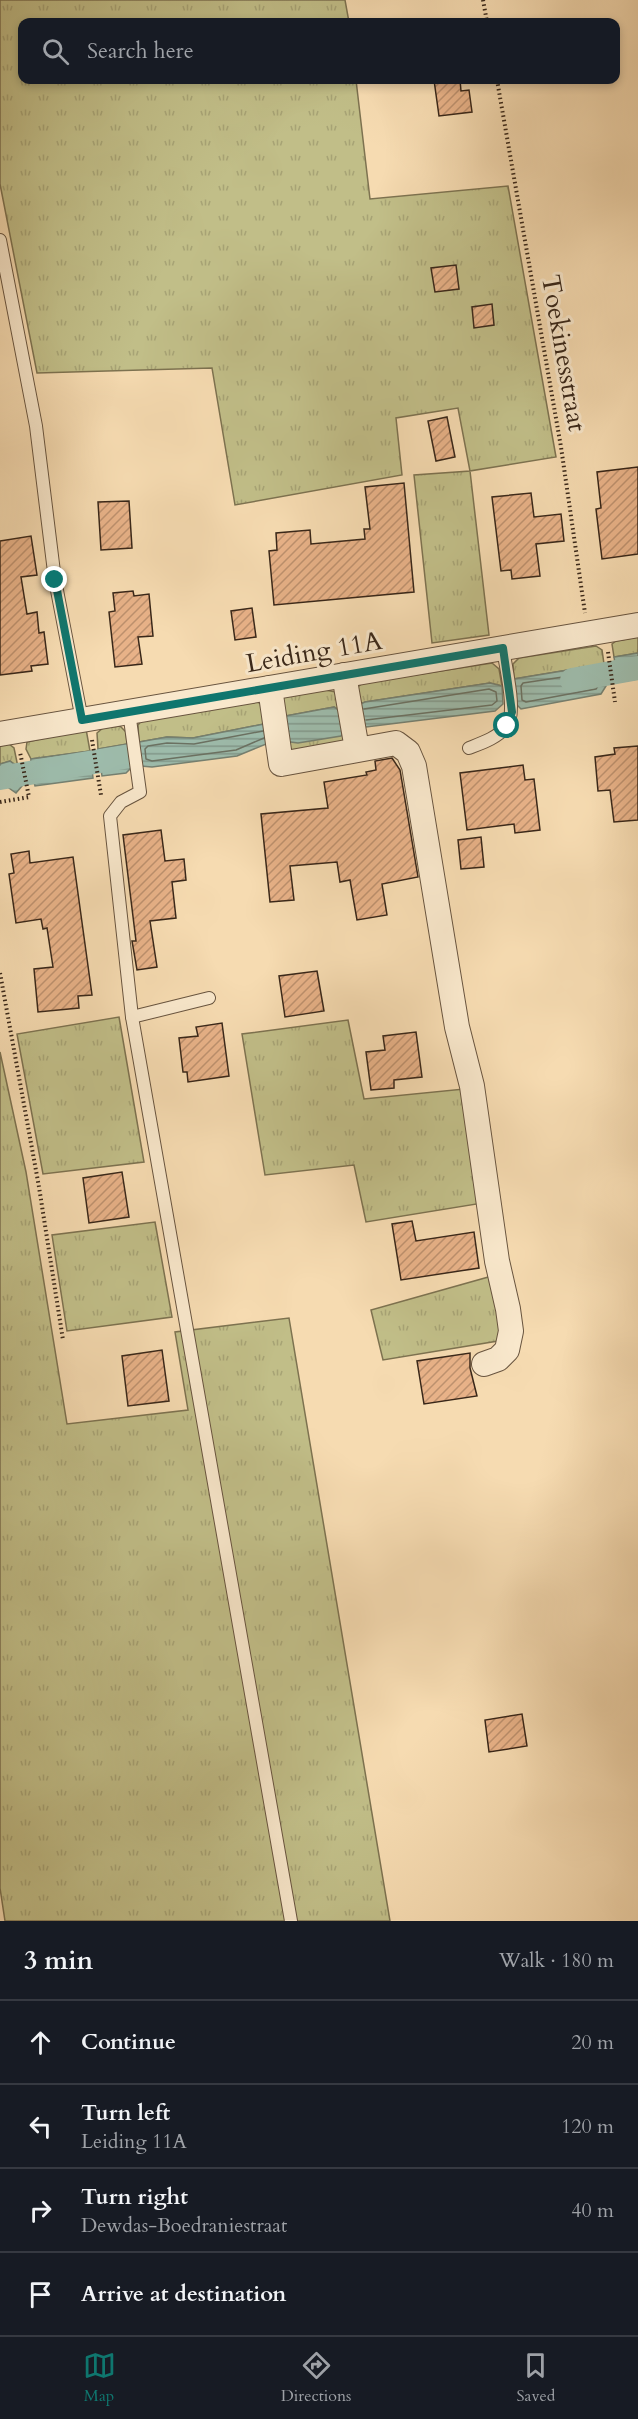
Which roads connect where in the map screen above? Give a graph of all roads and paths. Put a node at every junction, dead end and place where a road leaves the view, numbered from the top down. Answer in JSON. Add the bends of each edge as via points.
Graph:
{"nodes":[{"id":1,"x":483,"y":0,"type":"edge"},
{"id":2,"x":486,"y":18,"type":"edge"},
{"id":3,"x":498,"y":84,"type":"edge"},
{"id":4,"x":0,"y":240,"type":"edge"},
{"id":5,"x":638,"y":625,"type":"edge"},
{"id":6,"x":596,"y":632,"type":"junction"},
{"id":7,"x":503,"y":648,"type":"junction"},
{"id":8,"x":345,"y":682,"type":"junction"},
{"id":9,"x":271,"y":697,"type":"junction"},
{"id":10,"x":615,"y":702,"type":"dead end"},
{"id":11,"x":86,"y":719,"type":"junction"},
{"id":12,"x":130,"y":720,"type":"junction"},
{"id":13,"x":8,"y":732,"type":"edge"},
{"id":14,"x":355,"y":738,"type":"junction"},
{"id":15,"x":469,"y":748,"type":"dead end"},
{"id":16,"x":101,"y":795,"type":"dead end"},
{"id":17,"x":0,"y":802,"type":"edge"},
{"id":18,"x":0,"y":973,"type":"edge"},
{"id":19,"x":209,"y":998,"type":"dead end"},
{"id":20,"x":132,"y":1017,"type":"junction"},
{"id":21,"x":63,"y":1340,"type":"dead end"},
{"id":22,"x":484,"y":1364,"type":"dead end"},
{"id":23,"x":291,"y":1921,"type":"edge"}],
"edges":[{"from":1,"to":2,"type":"path"},
{"from":3,"to":6,"type":"path","name":"Toekinesstraat"},
{"from":4,"to":11,"type":"lane","via":[[36,426],[55,580]]},
{"from":5,"to":6,"type":"street","name":"Leiding 11A"},
{"from":6,"to":7,"type":"street","name":"Leiding 11A"},
{"from":6,"to":10,"type":"path","name":"Toekinesstraat"},
{"from":7,"to":8,"type":"street","name":"Leiding 11A"},
{"from":7,"to":15,"type":"lane","via":[[512,712],[507,726],[490,740]]},
{"from":8,"to":9,"type":"street","name":"Leiding 11A"},
{"from":8,"to":14,"type":"street"},
{"from":9,"to":12,"type":"street","name":"Leiding 11A"},
{"from":9,"to":14,"type":"street","via":[[281,764]]},
{"from":11,"to":12,"type":"street","name":"Leiding 11A"},
{"from":11,"to":13,"type":"street","name":"Leiding 11A"},
{"from":11,"to":16,"type":"path"},
{"from":12,"to":20,"type":"lane","via":[[140,792],[121,802],[110,816]]},
{"from":13,"to":17,"type":"path","via":[[29,797]]},
{"from":14,"to":22,"type":"street","via":[[396,743],[408,752],[414,766],[457,1027],[472,1086],[496,1261],[511,1331],[507,1350],[498,1359]]},
{"from":18,"to":21,"type":"path"},
{"from":19,"to":20,"type":"lane"},
{"from":20,"to":23,"type":"lane"}]}
